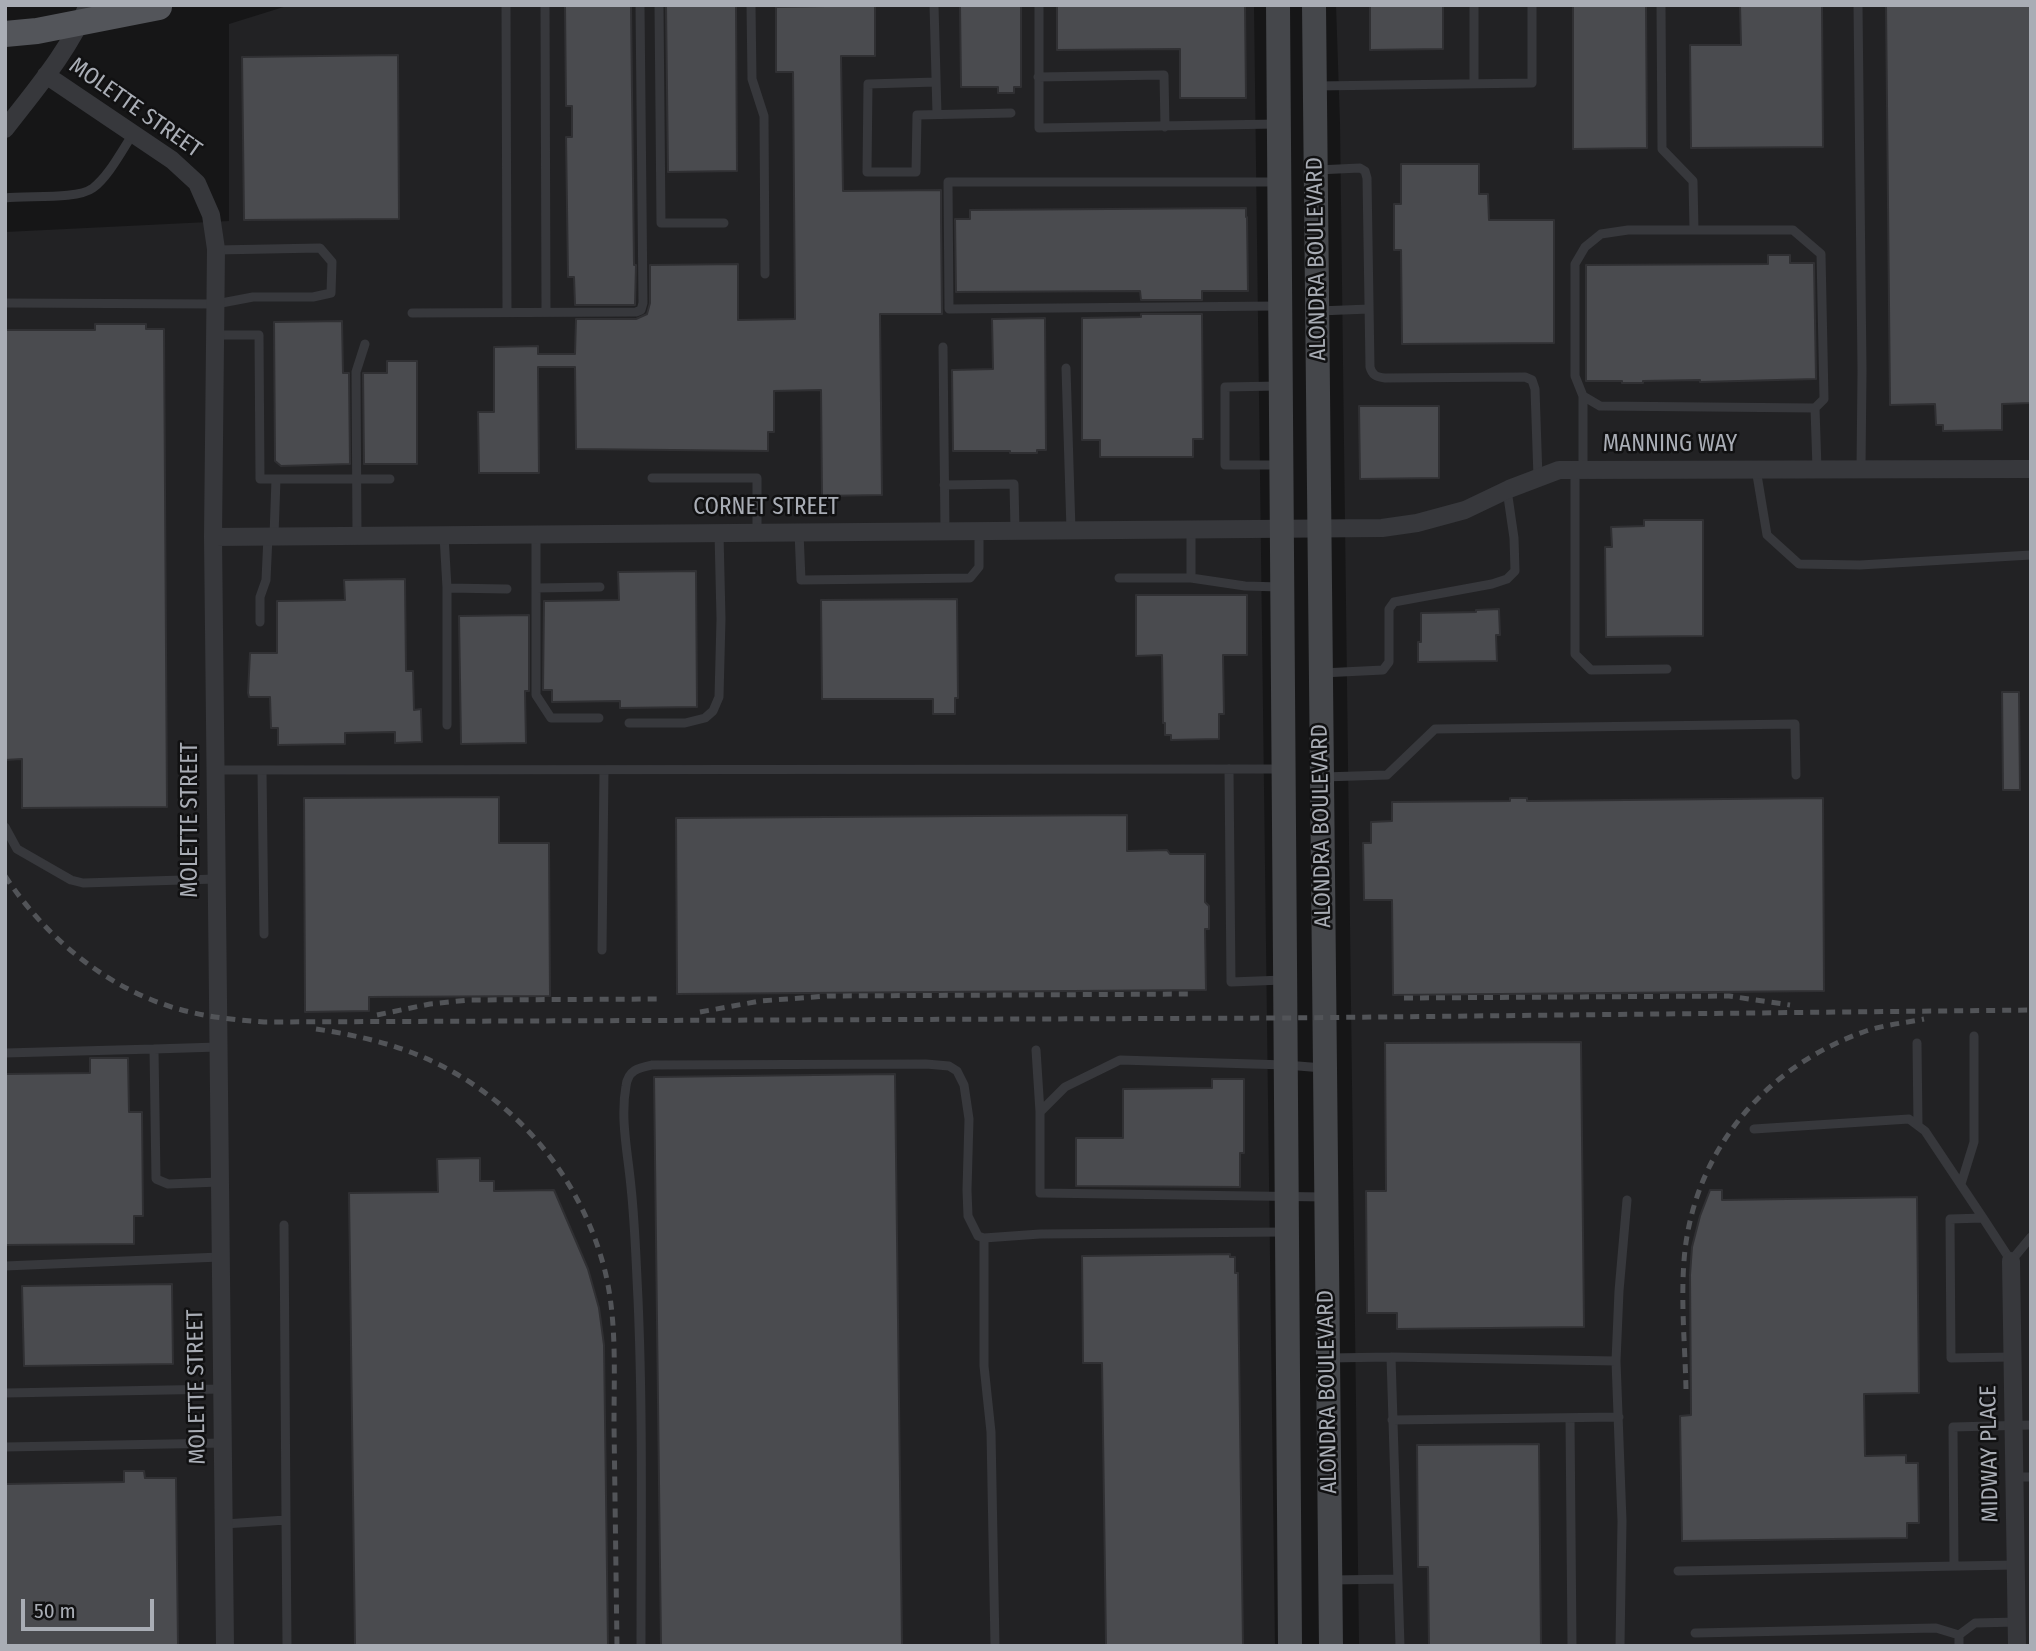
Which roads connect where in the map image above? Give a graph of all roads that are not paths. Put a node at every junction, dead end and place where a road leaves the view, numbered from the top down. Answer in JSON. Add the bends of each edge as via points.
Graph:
{"nodes":[{"id":1,"x":88,"y":5,"type":"edge"},
{"id":2,"x":506,"y":5,"type":"edge"},
{"id":3,"x":545,"y":5,"type":"edge"},
{"id":4,"x":640,"y":5,"type":"edge"},
{"id":5,"x":659,"y":5,"type":"edge"},
{"id":6,"x":751,"y":5,"type":"edge"},
{"id":7,"x":934,"y":5,"type":"edge"},
{"id":8,"x":1039,"y":5,"type":"edge"},
{"id":9,"x":1278,"y":5,"type":"edge"},
{"id":10,"x":1314,"y":5,"type":"edge"},
{"id":11,"x":1474,"y":5,"type":"edge"},
{"id":12,"x":1532,"y":5,"type":"edge"},
{"id":13,"x":1661,"y":5,"type":"edge"},
{"id":14,"x":1858,"y":5,"type":"edge"},
{"id":15,"x":159,"y":7,"type":"dead end"},
{"id":16,"x":5,"y":34,"type":"edge"},
{"id":17,"x":46,"y":75,"type":"junction"},
{"id":18,"x":1038,"y":77,"type":"junction"},
{"id":19,"x":936,"y":82,"type":"junction"},
{"id":20,"x":1474,"y":84,"type":"junction"},
{"id":21,"x":1315,"y":86,"type":"junction"},
{"id":22,"x":1011,"y":113,"type":"dead end"},
{"id":23,"x":937,"y":114,"type":"junction"},
{"id":24,"x":1279,"y":124,"type":"junction"},
{"id":25,"x":1165,"y":127,"type":"junction"},
{"id":26,"x":5,"y":129,"type":"edge"},
{"id":27,"x":133,"y":134,"type":"junction"},
{"id":28,"x":1316,"y":170,"type":"junction"},
{"id":29,"x":1279,"y":183,"type":"junction"},
{"id":30,"x":5,"y":198,"type":"edge"},
{"id":31,"x":724,"y":223,"type":"dead end"},
{"id":32,"x":1694,"y":230,"type":"junction"},
{"id":33,"x":216,"y":250,"type":"junction"},
{"id":34,"x":765,"y":274,"type":"dead end"},
{"id":35,"x":5,"y":303,"type":"edge"},
{"id":36,"x":216,"y":304,"type":"junction"},
{"id":37,"x":1280,"y":306,"type":"junction"},
{"id":38,"x":1369,"y":309,"type":"junction"},
{"id":39,"x":1317,"y":311,"type":"junction"},
{"id":40,"x":506,"y":312,"type":"junction"},
{"id":41,"x":546,"y":312,"type":"junction"},
{"id":42,"x":412,"y":313,"type":"dead end"},
{"id":43,"x":216,"y":335,"type":"junction"},
{"id":44,"x":365,"y":344,"type":"dead end"},
{"id":45,"x":943,"y":347,"type":"dead end"},
{"id":46,"x":1066,"y":368,"type":"dead end"},
{"id":47,"x":1281,"y":386,"type":"junction"},
{"id":48,"x":1583,"y":396,"type":"junction"},
{"id":49,"x":1815,"y":408,"type":"junction"},
{"id":50,"x":1281,"y":466,"type":"junction"},
{"id":51,"x":1861,"y":469,"type":"junction"},
{"id":52,"x":2031,"y":469,"type":"edge"},
{"id":53,"x":1579,"y":470,"type":"junction"},
{"id":54,"x":1756,"y":470,"type":"junction"},
{"id":55,"x":1817,"y":470,"type":"junction"},
{"id":56,"x":652,"y":478,"type":"dead end"},
{"id":57,"x":1538,"y":478,"type":"junction"},
{"id":58,"x":276,"y":479,"type":"junction"},
{"id":59,"x":357,"y":479,"type":"junction"},
{"id":60,"x":390,"y":479,"type":"dead end"},
{"id":61,"x":944,"y":485,"type":"junction"},
{"id":62,"x":1507,"y":491,"type":"junction"},
{"id":63,"x":1282,"y":528,"type":"junction"},
{"id":64,"x":1319,"y":528,"type":"junction"},
{"id":65,"x":1191,"y":529,"type":"junction"},
{"id":66,"x":1015,"y":530,"type":"junction"},
{"id":67,"x":1070,"y":530,"type":"junction"},
{"id":68,"x":945,"y":531,"type":"junction"},
{"id":69,"x":979,"y":531,"type":"junction"},
{"id":70,"x":757,"y":532,"type":"junction"},
{"id":71,"x":799,"y":532,"type":"junction"},
{"id":72,"x":719,"y":533,"type":"junction"},
{"id":73,"x":536,"y":534,"type":"junction"},
{"id":74,"x":357,"y":535,"type":"junction"},
{"id":75,"x":444,"y":535,"type":"junction"},
{"id":76,"x":271,"y":536,"type":"junction"},
{"id":77,"x":213,"y":537,"type":"junction"},
{"id":78,"x":2031,"y":555,"type":"edge"},
{"id":79,"x":1119,"y":578,"type":"dead end"},
{"id":80,"x":1191,"y":578,"type":"junction"},
{"id":81,"x":600,"y":587,"type":"dead end"},
{"id":82,"x":1282,"y":587,"type":"junction"},
{"id":83,"x":536,"y":588,"type":"junction"},
{"id":84,"x":447,"y":589,"type":"junction"},
{"id":85,"x":507,"y":589,"type":"dead end"},
{"id":86,"x":260,"y":622,"type":"dead end"},
{"id":87,"x":1667,"y":669,"type":"dead end"},
{"id":88,"x":1321,"y":673,"type":"junction"},
{"id":89,"x":599,"y":718,"type":"dead end"},
{"id":90,"x":629,"y":723,"type":"dead end"},
{"id":91,"x":447,"y":725,"type":"dead end"},
{"id":92,"x":1229,"y":769,"type":"junction"},
{"id":93,"x":1284,"y":769,"type":"junction"},
{"id":94,"x":216,"y":770,"type":"junction"},
{"id":95,"x":262,"y":770,"type":"junction"},
{"id":96,"x":604,"y":770,"type":"junction"},
{"id":97,"x":1796,"y":775,"type":"dead end"},
{"id":98,"x":1322,"y":777,"type":"junction"},
{"id":99,"x":5,"y":827,"type":"edge"},
{"id":100,"x":216,"y":879,"type":"junction"},
{"id":101,"x":264,"y":934,"type":"dead end"},
{"id":102,"x":602,"y":950,"type":"dead end"},
{"id":103,"x":1285,"y":980,"type":"junction"},
{"id":104,"x":1974,"y":1036,"type":"dead end"},
{"id":105,"x":1917,"y":1043,"type":"dead end"},
{"id":106,"x":218,"y":1047,"type":"junction"},
{"id":107,"x":154,"y":1049,"type":"junction"},
{"id":108,"x":1036,"y":1050,"type":"dead end"},
{"id":109,"x":5,"y":1053,"type":"edge"},
{"id":110,"x":1286,"y":1065,"type":"junction"},
{"id":111,"x":1325,"y":1068,"type":"junction"},
{"id":112,"x":1040,"y":1112,"type":"junction"},
{"id":113,"x":1918,"y":1125,"type":"junction"},
{"id":114,"x":1754,"y":1129,"type":"dead end"},
{"id":115,"x":219,"y":1182,"type":"junction"},
{"id":116,"x":1961,"y":1184,"type":"junction"},
{"id":117,"x":1287,"y":1197,"type":"junction"},
{"id":118,"x":1326,"y":1197,"type":"junction"},
{"id":119,"x":1626,"y":1200,"type":"dead end"},
{"id":120,"x":1983,"y":1218,"type":"junction"},
{"id":121,"x":284,"y":1225,"type":"dead end"},
{"id":122,"x":1287,"y":1232,"type":"junction"},
{"id":123,"x":1326,"y":1234,"type":"junction"},
{"id":124,"x":2031,"y":1237,"type":"edge"},
{"id":125,"x":984,"y":1238,"type":"junction"},
{"id":126,"x":220,"y":1257,"type":"junction"},
{"id":127,"x":2011,"y":1261,"type":"junction"},
{"id":128,"x":5,"y":1266,"type":"edge"},
{"id":129,"x":1391,"y":1357,"type":"junction"},
{"id":130,"x":2013,"y":1357,"type":"junction"},
{"id":131,"x":1328,"y":1358,"type":"junction"},
{"id":132,"x":1616,"y":1362,"type":"junction"},
{"id":133,"x":222,"y":1389,"type":"junction"},
{"id":134,"x":5,"y":1393,"type":"edge"},
{"id":135,"x":1619,"y":1417,"type":"junction"},
{"id":136,"x":1570,"y":1418,"type":"junction"},
{"id":137,"x":1392,"y":1420,"type":"junction"},
{"id":138,"x":2022,"y":1425,"type":"edge"},
{"id":139,"x":223,"y":1443,"type":"junction"},
{"id":140,"x":5,"y":1447,"type":"edge"},
{"id":141,"x":2023,"y":1477,"type":"edge"},
{"id":142,"x":286,"y":1520,"type":"junction"},
{"id":143,"x":224,"y":1524,"type":"junction"},
{"id":144,"x":2016,"y":1565,"type":"junction"},
{"id":145,"x":1954,"y":1566,"type":"junction"},
{"id":146,"x":1678,"y":1571,"type":"dead end"},
{"id":147,"x":1398,"y":1579,"type":"junction"},
{"id":148,"x":1330,"y":1580,"type":"junction"},
{"id":149,"x":2017,"y":1622,"type":"junction"},
{"id":150,"x":1695,"y":1633,"type":"dead end"},
{"id":151,"x":1959,"y":1635,"type":"junction"},
{"id":152,"x":225,"y":1646,"type":"edge"},
{"id":153,"x":287,"y":1646,"type":"edge"},
{"id":154,"x":642,"y":1646,"type":"edge"},
{"id":155,"x":995,"y":1646,"type":"edge"},
{"id":156,"x":1290,"y":1646,"type":"edge"},
{"id":157,"x":1331,"y":1646,"type":"edge"},
{"id":158,"x":1400,"y":1646,"type":"edge"},
{"id":159,"x":1572,"y":1646,"type":"edge"},
{"id":160,"x":1620,"y":1646,"type":"edge"},
{"id":161,"x":1959,"y":1646,"type":"edge"},
{"id":162,"x":2017,"y":1646,"type":"edge"}],
"edges":[{"from":1,"to":17,"type":"street"},
{"from":2,"to":40,"type":"lane"},
{"from":3,"to":41,"type":"lane"},
{"from":4,"to":41,"type":"lane","via":[[643,307],[636,312]]},
{"from":5,"to":31,"type":"lane","via":[[661,223]]},
{"from":6,"to":34,"type":"lane","via":[[752,79],[764,116]]},
{"from":7,"to":19,"type":"lane"},
{"from":8,"to":18,"type":"lane"},
{"from":9,"to":24,"type":"main road","name":"ALONDRA BOULEVARD"},
{"from":10,"to":21,"type":"main road","name":"ALONDRA BOULEVARD"},
{"from":11,"to":20,"type":"lane"},
{"from":12,"to":20,"type":"lane","via":[[1532,83]]},
{"from":13,"to":32,"type":"lane","via":[[1662,149],[1693,181]]},
{"from":14,"to":51,"type":"lane"},
{"from":15,"to":16,"type":"main road","bridge":true},
{"from":17,"to":26,"type":"street"},
{"from":17,"to":27,"type":"street","name":"MOLETTE STREET"},
{"from":18,"to":25,"type":"lane","via":[[1039,128]]},
{"from":18,"to":25,"type":"lane","via":[[1164,75]]},
{"from":19,"to":23,"type":"lane"},
{"from":19,"to":23,"type":"lane","via":[[868,84],[867,172],[916,172],[917,115]]},
{"from":20,"to":21,"type":"lane"},
{"from":21,"to":28,"type":"main road","name":"ALONDRA BOULEVARD"},
{"from":22,"to":23,"type":"lane"},
{"from":24,"to":25,"type":"lane"},
{"from":24,"to":29,"type":"main road","name":"ALONDRA BOULEVARD"},
{"from":27,"to":30,"type":"lane","via":[[90,190]]},
{"from":27,"to":33,"type":"street","name":"MOLETTE STREET","via":[[197,183],[211,215]]},
{"from":28,"to":38,"type":"lane","via":[[1365,171]]},
{"from":28,"to":39,"type":"main road","name":"ALONDRA BOULEVARD"},
{"from":29,"to":37,"type":"main road","name":"ALONDRA BOULEVARD"},
{"from":29,"to":37,"type":"lane","via":[[948,182],[949,309]]},
{"from":32,"to":48,"type":"lane","via":[[1601,234],[1585,247],[1576,264],[1575,376]]},
{"from":32,"to":49,"type":"lane","via":[[1793,230],[1821,254],[1824,399]]},
{"from":33,"to":36,"type":"street","name":"MOLETTE STREET"},
{"from":33,"to":36,"type":"lane","via":[[320,248],[332,262],[331,293]]},
{"from":35,"to":36,"type":"lane"},
{"from":36,"to":43,"type":"street","name":"MOLETTE STREET"},
{"from":37,"to":47,"type":"main road","name":"ALONDRA BOULEVARD"},
{"from":38,"to":39,"type":"lane"},
{"from":38,"to":57,"type":"lane","via":[[1370,366],[1377,377],[1532,380]]},
{"from":39,"to":64,"type":"main road","name":"ALONDRA BOULEVARD"},
{"from":40,"to":41,"type":"lane"},
{"from":40,"to":42,"type":"lane"},
{"from":43,"to":58,"type":"lane","via":[[259,335],[260,479]]},
{"from":43,"to":77,"type":"street","name":"MOLETTE STREET"},
{"from":44,"to":59,"type":"lane","via":[[356,372]]},
{"from":45,"to":61,"type":"lane"},
{"from":46,"to":67,"type":"lane"},
{"from":47,"to":50,"type":"main road","name":"ALONDRA BOULEVARD"},
{"from":47,"to":50,"type":"lane","via":[[1225,387],[1225,466]]},
{"from":48,"to":49,"type":"lane","via":[[1600,406]]},
{"from":48,"to":53,"type":"lane"},
{"from":49,"to":55,"type":"lane"},
{"from":50,"to":63,"type":"main road","name":"ALONDRA BOULEVARD"},
{"from":51,"to":52,"type":"street","name":"MANNING WAY"},
{"from":51,"to":55,"type":"street","name":"MANNING WAY"},
{"from":53,"to":54,"type":"street","name":"MANNING WAY"},
{"from":53,"to":57,"type":"street","name":"MANNING WAY","via":[[1559,470]]},
{"from":53,"to":87,"type":"lane","via":[[1575,654],[1591,670]]},
{"from":54,"to":55,"type":"street","name":"MANNING WAY"},
{"from":54,"to":78,"type":"lane","via":[[1768,535],[1799,565]]},
{"from":56,"to":70,"type":"lane","via":[[757,478]]},
{"from":57,"to":62,"type":"street","name":"MANNING WAY"},
{"from":58,"to":59,"type":"lane"},
{"from":58,"to":76,"type":"lane"},
{"from":59,"to":60,"type":"lane"},
{"from":59,"to":74,"type":"lane"},
{"from":61,"to":66,"type":"lane","via":[[1014,484]]},
{"from":61,"to":68,"type":"lane"},
{"from":62,"to":64,"type":"street","name":"MANNING WAY","via":[[1465,510],[1417,523]]},
{"from":62,"to":88,"type":"lane","via":[[1515,571],[1507,579],[1394,602],[1390,609],[1390,662],[1383,670]]},
{"from":63,"to":64,"type":"street","name":"CORNET STREET"},
{"from":63,"to":65,"type":"street","name":"CORNET STREET"},
{"from":63,"to":82,"type":"main road","name":"ALONDRA BOULEVARD"},
{"from":64,"to":88,"type":"main road","name":"ALONDRA BOULEVARD"},
{"from":65,"to":67,"type":"street","name":"CORNET STREET"},
{"from":65,"to":80,"type":"lane"},
{"from":66,"to":67,"type":"street","name":"CORNET STREET"},
{"from":66,"to":69,"type":"street","name":"CORNET STREET"},
{"from":68,"to":69,"type":"street","name":"CORNET STREET"},
{"from":68,"to":71,"type":"street","name":"CORNET STREET"},
{"from":69,"to":71,"type":"lane","via":[[979,567],[970,578],[801,580]]},
{"from":70,"to":71,"type":"street","name":"CORNET STREET"},
{"from":70,"to":72,"type":"street","name":"CORNET STREET"},
{"from":72,"to":73,"type":"street","name":"CORNET STREET"},
{"from":72,"to":90,"type":"lane","via":[[719,697],[713,711],[685,723]]},
{"from":73,"to":75,"type":"street","name":"CORNET STREET"},
{"from":73,"to":83,"type":"lane"},
{"from":74,"to":75,"type":"street","name":"CORNET STREET"},
{"from":74,"to":76,"type":"street","name":"CORNET STREET"},
{"from":75,"to":84,"type":"lane"},
{"from":76,"to":77,"type":"street","name":"CORNET STREET"},
{"from":76,"to":86,"type":"lane"},
{"from":77,"to":94,"type":"street","name":"MOLETTE STREET"},
{"from":79,"to":80,"type":"lane"},
{"from":80,"to":82,"type":"lane"},
{"from":81,"to":83,"type":"lane"},
{"from":82,"to":93,"type":"main road","name":"ALONDRA BOULEVARD"},
{"from":83,"to":89,"type":"lane","via":[[536,695],[551,718]]},
{"from":84,"to":85,"type":"lane"},
{"from":84,"to":91,"type":"lane"},
{"from":88,"to":98,"type":"main road","name":"ALONDRA BOULEVARD"},
{"from":92,"to":93,"type":"lane"},
{"from":92,"to":96,"type":"lane"},
{"from":92,"to":103,"type":"lane","via":[[1231,982]]},
{"from":93,"to":103,"type":"main road","name":"ALONDRA BOULEVARD"},
{"from":94,"to":95,"type":"lane"},
{"from":94,"to":100,"type":"street","name":"MOLETTE STREET"},
{"from":95,"to":96,"type":"lane"},
{"from":95,"to":101,"type":"lane"},
{"from":96,"to":102,"type":"lane"},
{"from":97,"to":98,"type":"lane","via":[[1795,724],[1781,724],[1435,729],[1387,775]]},
{"from":98,"to":111,"type":"main road","name":"ALONDRA BOULEVARD"},
{"from":99,"to":100,"type":"lane","via":[[17,849],[83,883]]},
{"from":100,"to":106,"type":"street","name":"MOLETTE STREET"},
{"from":103,"to":110,"type":"main road","name":"ALONDRA BOULEVARD"},
{"from":104,"to":116,"type":"lane","via":[[1974,1142]]},
{"from":105,"to":113,"type":"lane"},
{"from":106,"to":107,"type":"lane"},
{"from":106,"to":115,"type":"street","name":"MOLETTE STREET"},
{"from":107,"to":109,"type":"lane"},
{"from":107,"to":115,"type":"lane","via":[[156,1179],[168,1184]]},
{"from":108,"to":112,"type":"lane"},
{"from":110,"to":111,"type":"lane"},
{"from":110,"to":112,"type":"lane","via":[[1120,1060],[1065,1087]]},
{"from":110,"to":117,"type":"main road","name":"ALONDRA BOULEVARD"},
{"from":111,"to":118,"type":"main road","name":"ALONDRA BOULEVARD"},
{"from":112,"to":117,"type":"lane","via":[[1040,1193]]},
{"from":113,"to":114,"type":"lane","via":[[1909,1119]]},
{"from":113,"to":116,"type":"lane"},
{"from":115,"to":126,"type":"street","name":"MOLETTE STREET"},
{"from":116,"to":120,"type":"lane"},
{"from":117,"to":118,"type":"lane"},
{"from":117,"to":122,"type":"main road","name":"ALONDRA BOULEVARD"},
{"from":118,"to":123,"type":"main road","name":"ALONDRA BOULEVARD"},
{"from":119,"to":132,"type":"lane"},
{"from":120,"to":127,"type":"lane"},
{"from":120,"to":130,"type":"lane","via":[[1950,1219],[1951,1358]]},
{"from":121,"to":142,"type":"lane"},
{"from":122,"to":123,"type":"main road"},
{"from":122,"to":125,"type":"lane"},
{"from":122,"to":156,"type":"main road","name":"ALONDRA BOULEVARD"},
{"from":123,"to":131,"type":"main road","name":"ALONDRA BOULEVARD"},
{"from":124,"to":127,"type":"lane"},
{"from":125,"to":154,"type":"lane","via":[[978,1236],[968,1216],[969,1119],[964,1085],[950,1066],[652,1065],[630,1072],[625,1121],[638,1300]]},
{"from":125,"to":155,"type":"lane"},
{"from":126,"to":128,"type":"lane"},
{"from":126,"to":133,"type":"street","name":"MOLETTE STREET"},
{"from":127,"to":130,"type":"street","name":"MIDWAY PLACE"},
{"from":129,"to":131,"type":"lane"},
{"from":129,"to":132,"type":"lane"},
{"from":129,"to":137,"type":"lane"},
{"from":130,"to":138,"type":"street","name":"MIDWAY PLACE"},
{"from":131,"to":148,"type":"main road","name":"ALONDRA BOULEVARD"},
{"from":132,"to":135,"type":"lane"},
{"from":133,"to":134,"type":"lane"},
{"from":133,"to":139,"type":"street","name":"MOLETTE STREET"},
{"from":135,"to":136,"type":"lane"},
{"from":135,"to":160,"type":"lane"},
{"from":136,"to":137,"type":"lane"},
{"from":136,"to":159,"type":"lane"},
{"from":137,"to":147,"type":"lane"},
{"from":138,"to":141,"type":"street","name":"MIDWAY PLACE"},
{"from":138,"to":145,"type":"lane","via":[[1953,1427]]},
{"from":139,"to":140,"type":"lane"},
{"from":139,"to":143,"type":"street","name":"MOLETTE STREET"},
{"from":141,"to":144,"type":"street","name":"MIDWAY PLACE"},
{"from":142,"to":143,"type":"lane"},
{"from":142,"to":153,"type":"lane"},
{"from":143,"to":152,"type":"street","name":"MOLETTE STREET"},
{"from":144,"to":145,"type":"lane"},
{"from":144,"to":149,"type":"street","name":"MIDWAY PLACE"},
{"from":145,"to":146,"type":"lane"},
{"from":147,"to":148,"type":"lane"},
{"from":147,"to":158,"type":"lane"},
{"from":148,"to":157,"type":"main road","name":"ALONDRA BOULEVARD"},
{"from":149,"to":151,"type":"lane","via":[[1975,1623]]},
{"from":149,"to":162,"type":"street","name":"MIDWAY PLACE"},
{"from":150,"to":151,"type":"lane","via":[[1936,1628]]},
{"from":151,"to":161,"type":"lane"}]}
